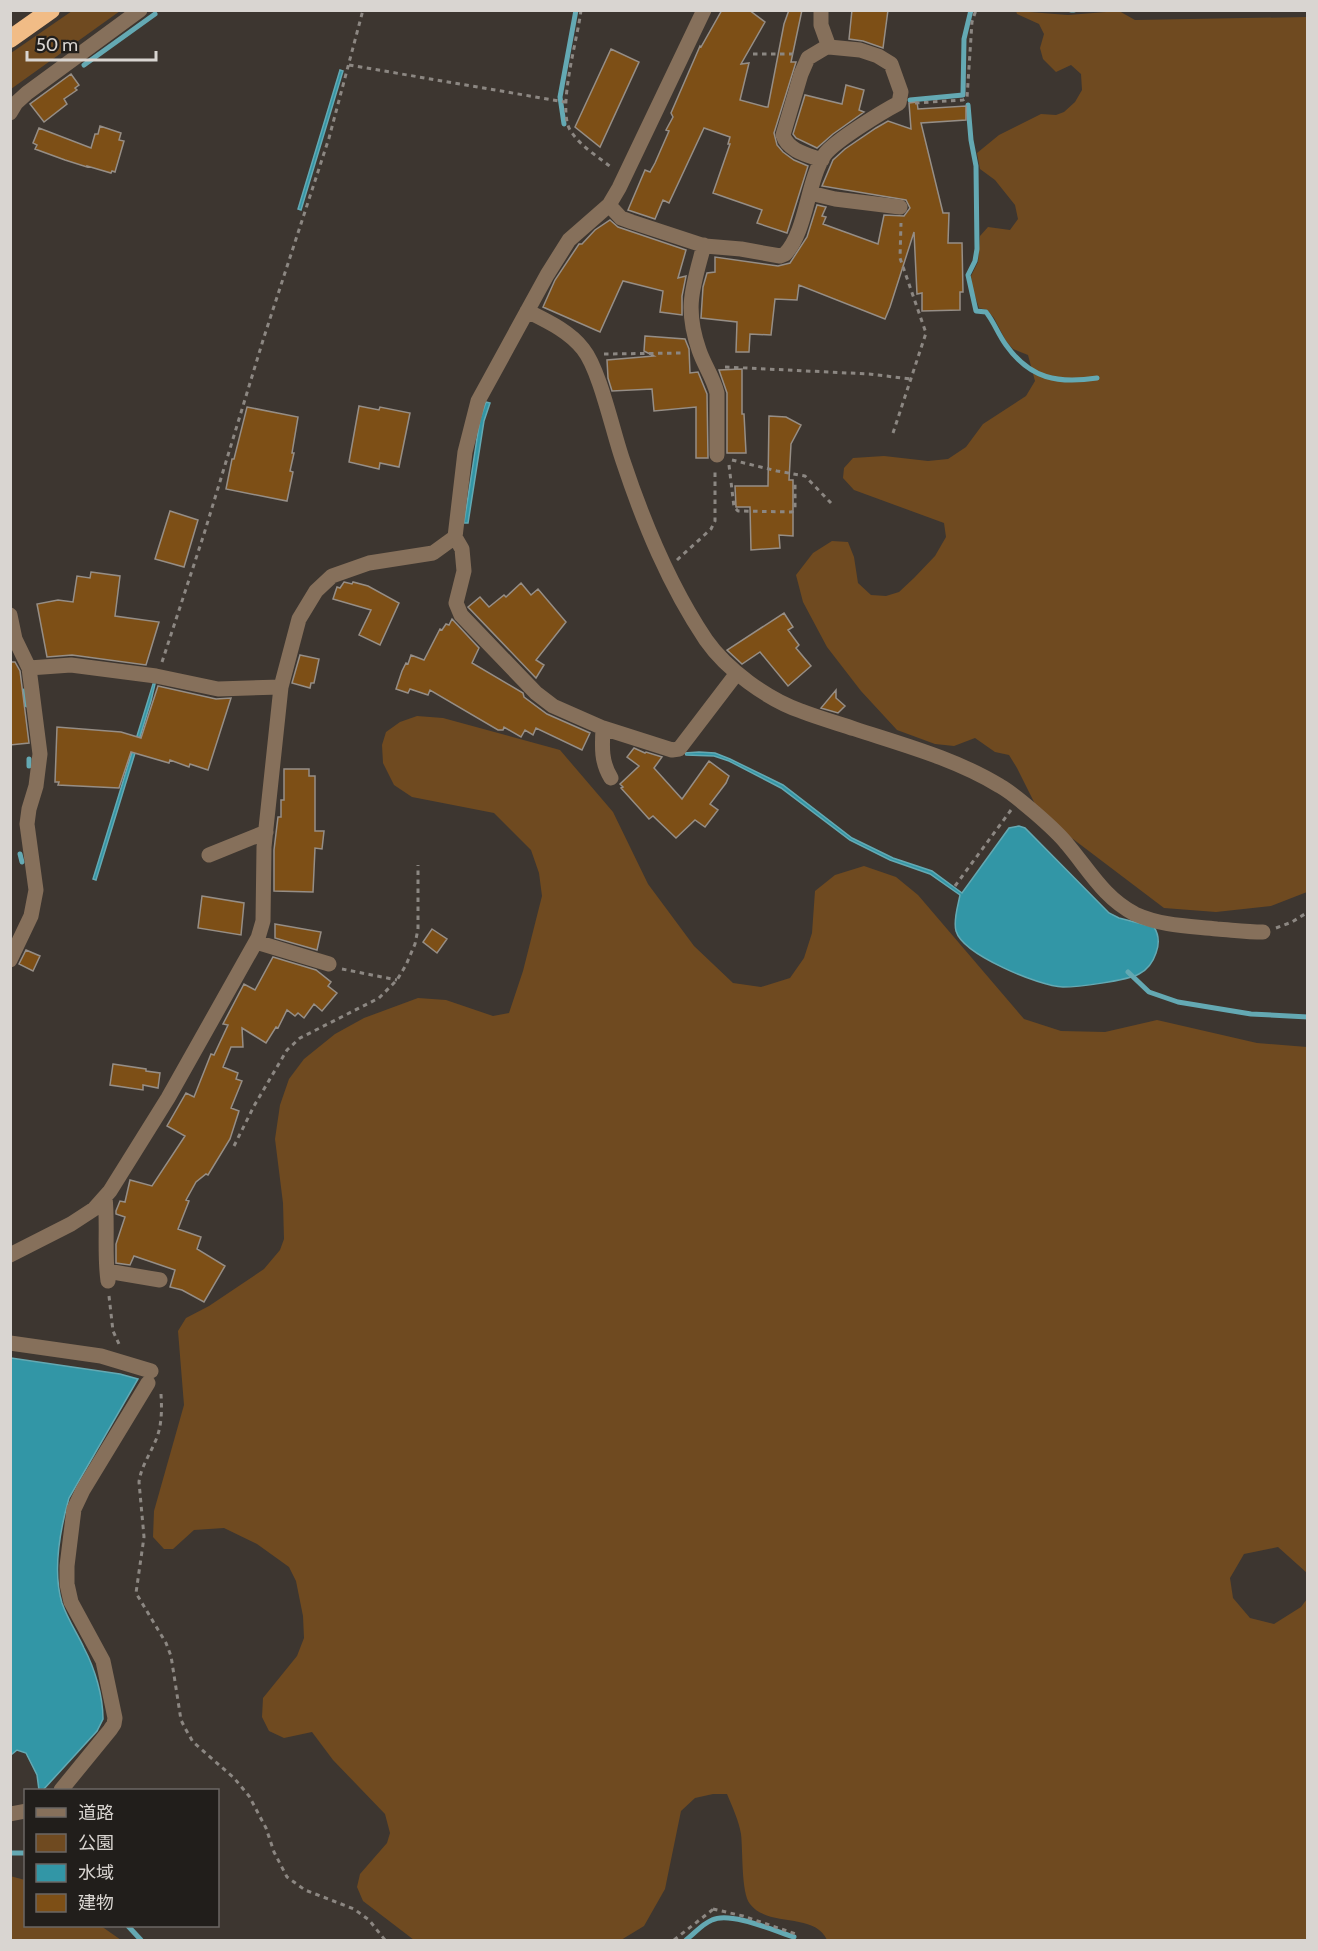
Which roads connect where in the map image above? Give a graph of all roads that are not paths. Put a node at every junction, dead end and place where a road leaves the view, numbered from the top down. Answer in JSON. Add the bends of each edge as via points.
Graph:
{"nodes":[{"id":1,"x":51,"y":10,"type":"edge"},
{"id":2,"x":140,"y":10,"type":"edge"},
{"id":3,"x":704,"y":10,"type":"edge"},
{"id":4,"x":821,"y":10,"type":"edge"},
{"id":5,"x":10,"y":39,"type":"edge"},
{"id":6,"x":828,"y":45,"type":"junction"},
{"id":7,"x":10,"y":113,"type":"edge"},
{"id":8,"x":822,"y":160,"type":"junction"},
{"id":9,"x":810,"y":193,"type":"junction"},
{"id":10,"x":609,"y":205,"type":"junction"},
{"id":11,"x":900,"y":207,"type":"road end"},
{"id":12,"x":704,"y":245,"type":"junction"},
{"id":13,"x":527,"y":311,"type":"junction"},
{"id":14,"x":717,"y":454,"type":"road end"},
{"id":15,"x":455,"y":537,"type":"junction"},
{"id":16,"x":10,"y":615,"type":"edge"},
{"id":17,"x":29,"y":668,"type":"junction"},
{"id":18,"x":736,"y":673,"type":"junction"},
{"id":19,"x":281,"y":687,"type":"junction"},
{"id":20,"x":603,"y":728,"type":"junction"},
{"id":21,"x":611,"y":778,"type":"dead end"},
{"id":22,"x":266,"y":832,"type":"junction"},
{"id":23,"x":210,"y":855,"type":"dead end"},
{"id":24,"x":1263,"y":932,"type":"road end"},
{"id":25,"x":256,"y":942,"type":"junction"},
{"id":26,"x":10,"y":960,"type":"edge"},
{"id":27,"x":329,"y":964,"type":"road end"},
{"id":28,"x":105,"y":1197,"type":"junction"},
{"id":29,"x":10,"y":1255,"type":"edge"},
{"id":30,"x":160,"y":1280,"type":"dead end"},
{"id":31,"x":10,"y":1343,"type":"edge"},
{"id":32,"x":63,"y":1789,"type":"edge"}],
"edges":[{"from":1,"to":5,"type":"highway"},
{"from":2,"to":7,"type":"street","via":[[27,93]]},
{"from":3,"to":10,"type":"street"},
{"from":4,"to":6,"type":"street"},
{"from":6,"to":8,"type":"street","via":[[808,58],[783,135],[785,142]]},
{"from":6,"to":8,"type":"street","via":[[860,50],[891,64],[901,92],[898,103],[878,114]]},
{"from":8,"to":9,"type":"street"},
{"from":9,"to":11,"type":"street"},
{"from":9,"to":12,"type":"street","via":[[785,254]]},
{"from":10,"to":12,"type":"street","via":[[621,218]]},
{"from":10,"to":13,"type":"street","via":[[570,240]]},
{"from":12,"to":14,"type":"street","via":[[692,290],[690,318],[717,393]]},
{"from":13,"to":15,"type":"street","via":[[475,412],[465,452]]},
{"from":13,"to":18,"type":"street","via":[[553,324],[585,351],[652,542],[706,640]]},
{"from":15,"to":19,"type":"street","via":[[433,553],[355,566],[332,576],[299,619]]},
{"from":15,"to":20,"type":"street","via":[[462,549],[464,571],[456,603],[461,615],[536,693],[553,706]]},
{"from":16,"to":17,"type":"street","via":[[15,639]]},
{"from":17,"to":19,"type":"street","via":[[71,665],[218,688]]},
{"from":17,"to":26,"type":"street","via":[[40,754],[27,824],[36,890],[31,916]]},
{"from":18,"to":20,"type":"street","via":[[677,750]]},
{"from":18,"to":24,"type":"street","via":[[798,711],[945,759],[1002,787],[1065,841],[1117,904],[1171,926]]},
{"from":19,"to":22,"type":"street"},
{"from":20,"to":21,"type":"street","via":[[604,767]]},
{"from":22,"to":23,"type":"street"},
{"from":22,"to":25,"type":"street","via":[[262,921]]},
{"from":25,"to":27,"type":"street"},
{"from":25,"to":28,"type":"street","via":[[168,1098]]},
{"from":28,"to":29,"type":"street","via":[[71,1224]]},
{"from":28,"to":30,"type":"street","via":[[107,1276]]},
{"from":31,"to":32,"type":"street","via":[[101,1356],[149,1377],[74,1509],[67,1584],[71,1602],[103,1661],[115,1718],[110,1730]]}]}
